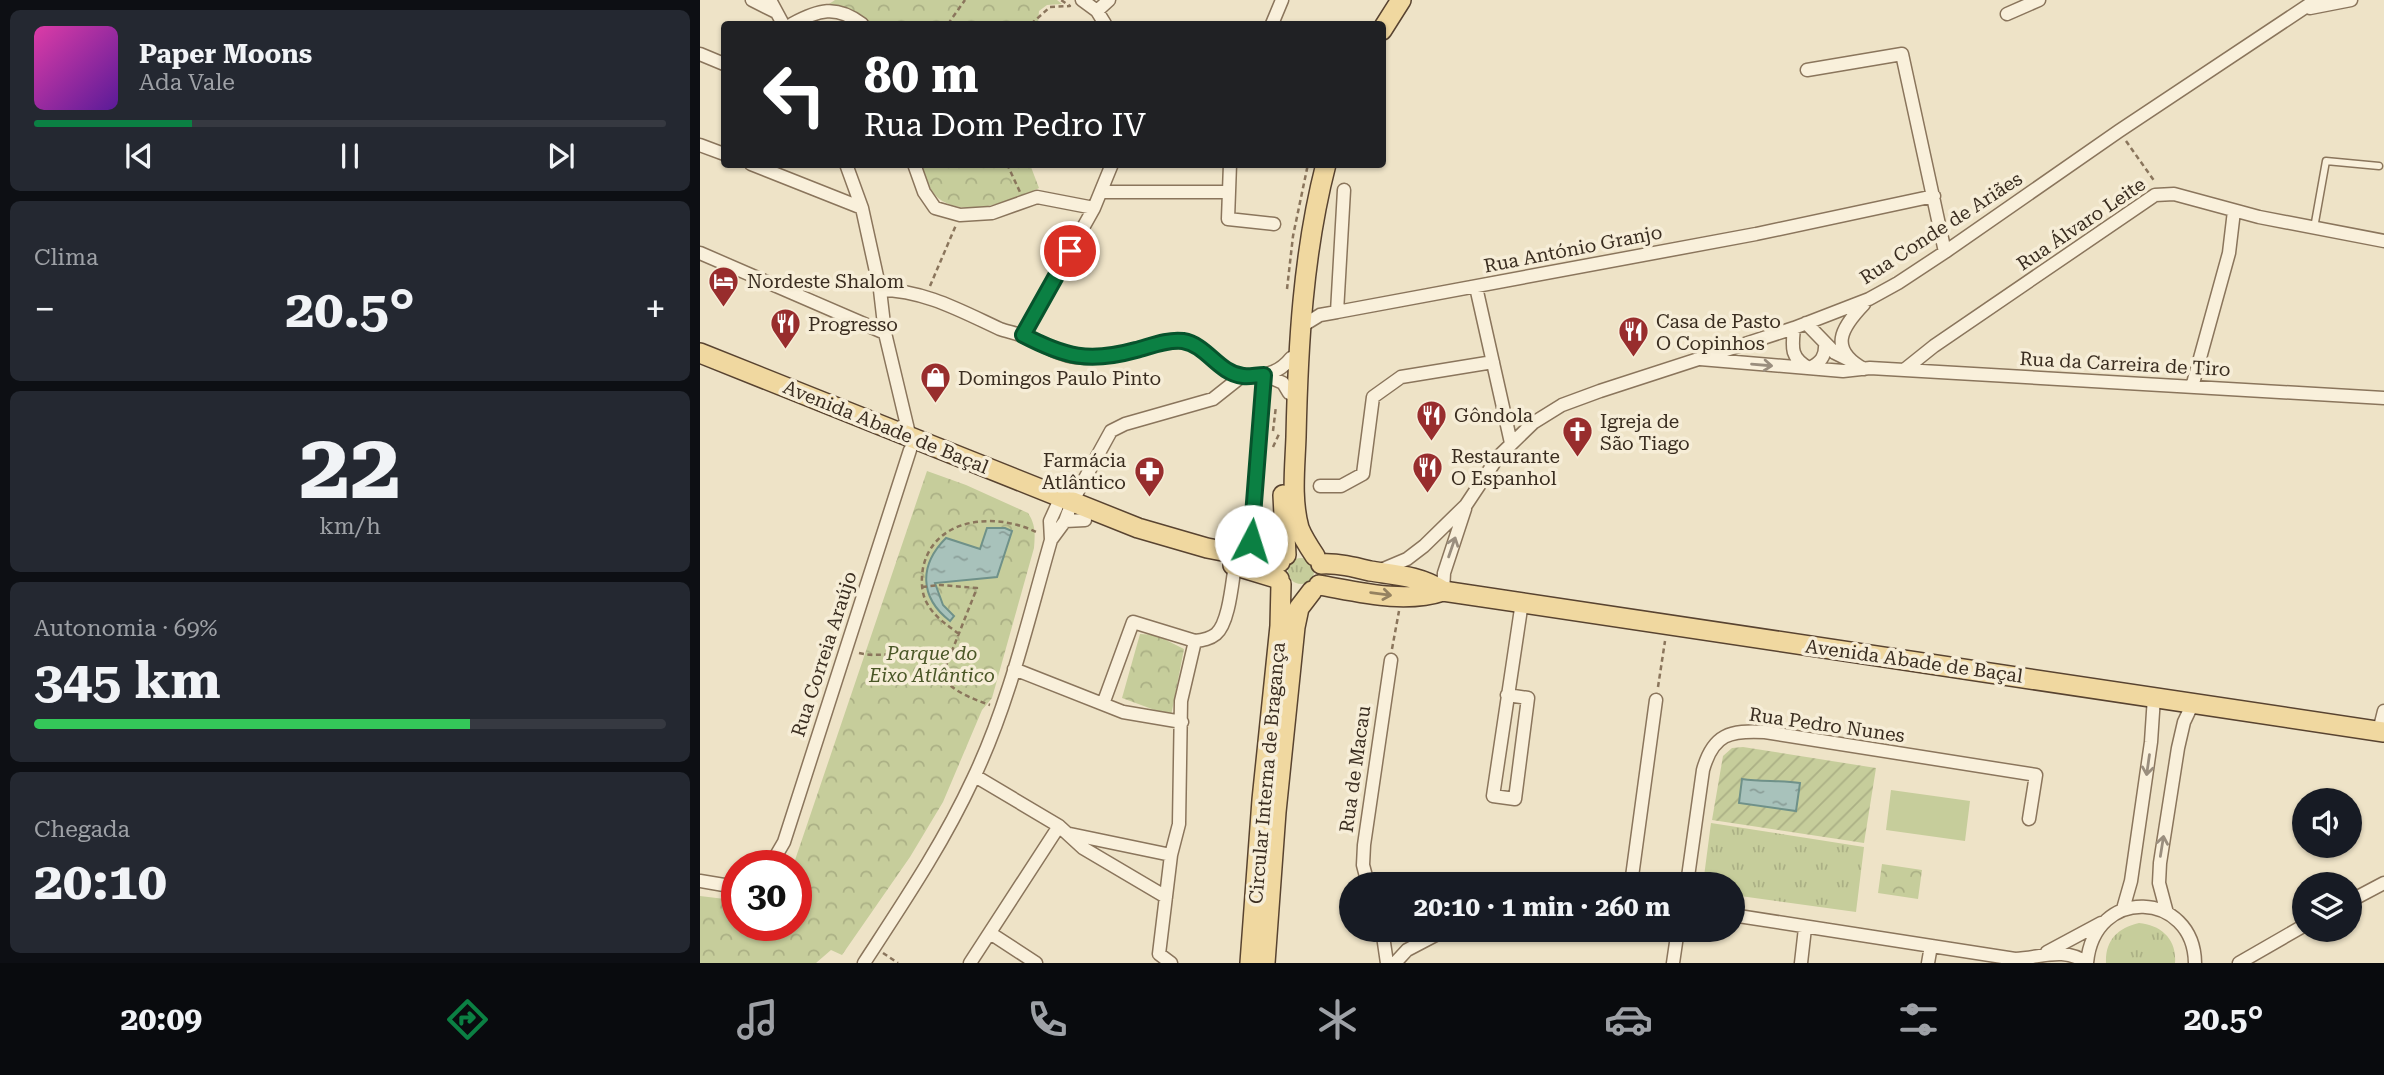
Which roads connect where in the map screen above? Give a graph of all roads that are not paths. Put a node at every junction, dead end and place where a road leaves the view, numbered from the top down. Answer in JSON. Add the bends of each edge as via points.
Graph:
{"nodes":[{"id":1,"x":752,"y":0,"type":"edge"},
{"id":2,"x":770,"y":0,"type":"edge"},
{"id":3,"x":1082,"y":0,"type":"edge"},
{"id":4,"x":1109,"y":0,"type":"edge"},
{"id":5,"x":1282,"y":0,"type":"edge"},
{"id":6,"x":1391,"y":0,"type":"edge"},
{"id":7,"x":1401,"y":0,"type":"edge"},
{"id":8,"x":2039,"y":0,"type":"edge"},
{"id":9,"x":2316,"y":0,"type":"edge"},
{"id":10,"x":2351,"y":0,"type":"edge"},
{"id":11,"x":2299,"y":10,"type":"junction"},
{"id":12,"x":1097,"y":11,"type":"junction"},
{"id":13,"x":2007,"y":14,"type":"dead end"},
{"id":14,"x":780,"y":19,"type":"edge"},
{"id":15,"x":798,"y":21,"type":"edge"},
{"id":16,"x":858,"y":21,"type":"edge"},
{"id":17,"x":1103,"y":21,"type":"edge"},
{"id":18,"x":1273,"y":21,"type":"edge"},
{"id":19,"x":1378,"y":21,"type":"edge"},
{"id":20,"x":1386,"y":24,"type":"edge"},
{"id":21,"x":700,"y":54,"type":"edge"},
{"id":22,"x":721,"y":63,"type":"edge"},
{"id":23,"x":1807,"y":70,"type":"dead end"},
{"id":24,"x":700,"y":145,"type":"edge"},
{"id":25,"x":721,"y":153,"type":"edge"},
{"id":26,"x":2379,"y":166,"type":"dead end"},
{"id":27,"x":761,"y":168,"type":"edge"},
{"id":28,"x":847,"y":168,"type":"edge"},
{"id":29,"x":915,"y":168,"type":"edge"},
{"id":30,"x":1110,"y":168,"type":"edge"},
{"id":31,"x":1230,"y":168,"type":"edge"},
{"id":32,"x":1317,"y":168,"type":"edge"},
{"id":33,"x":1325,"y":168,"type":"edge"},
{"id":34,"x":1344,"y":190,"type":"dead end"},
{"id":35,"x":1101,"y":192,"type":"junction"},
{"id":36,"x":1229,"y":192,"type":"junction"},
{"id":37,"x":1934,"y":196,"type":"junction"},
{"id":38,"x":862,"y":208,"type":"junction"},
{"id":39,"x":1094,"y":208,"type":"junction"},
{"id":40,"x":2234,"y":211,"type":"junction"},
{"id":41,"x":1274,"y":224,"type":"dead end"},
{"id":42,"x":2314,"y":228,"type":"junction"},
{"id":43,"x":2384,"y":241,"type":"edge"},
{"id":44,"x":1945,"y":252,"type":"junction"},
{"id":45,"x":700,"y":254,"type":"edge"},
{"id":46,"x":1476,"y":287,"type":"junction"},
{"id":47,"x":880,"y":290,"type":"junction"},
{"id":48,"x":1304,"y":296,"type":"junction"},
{"id":49,"x":1869,"y":299,"type":"junction"},
{"id":50,"x":1337,"y":312,"type":"junction"},
{"id":51,"x":1800,"y":325,"type":"junction"},
{"id":52,"x":1302,"y":327,"type":"junction"},
{"id":53,"x":886,"y":333,"type":"junction"},
{"id":54,"x":1023,"y":335,"type":"junction"},
{"id":55,"x":1825,"y":343,"type":"junction"},
{"id":56,"x":700,"y":353,"type":"edge"},
{"id":57,"x":1291,"y":358,"type":"junction"},
{"id":58,"x":1694,"y":359,"type":"junction"},
{"id":59,"x":1850,"y":360,"type":"junction"},
{"id":60,"x":1493,"y":362,"type":"junction"},
{"id":61,"x":700,"y":365,"type":"edge"},
{"id":62,"x":1809,"y":368,"type":"junction"},
{"id":63,"x":1864,"y":369,"type":"junction"},
{"id":64,"x":1904,"y":370,"type":"junction"},
{"id":65,"x":1264,"y":375,"type":"junction"},
{"id":66,"x":1242,"y":376,"type":"junction"},
{"id":67,"x":2192,"y":387,"type":"junction"},
{"id":68,"x":1289,"y":393,"type":"junction"},
{"id":69,"x":2384,"y":398,"type":"edge"},
{"id":70,"x":1511,"y":443,"type":"junction"},
{"id":71,"x":910,"y":444,"type":"junction"},
{"id":72,"x":1320,"y":486,"type":"dead end"},
{"id":73,"x":1466,"y":505,"type":"junction"},
{"id":74,"x":1068,"y":510,"type":"junction"},
{"id":75,"x":1318,"y":560,"type":"junction"},
{"id":76,"x":1242,"y":561,"type":"junction"},
{"id":77,"x":1282,"y":570,"type":"junction"},
{"id":78,"x":1374,"y":571,"type":"junction"},
{"id":79,"x":1315,"y":588,"type":"junction"},
{"id":80,"x":1443,"y":591,"type":"junction"},
{"id":81,"x":1522,"y":602,"type":"junction"},
{"id":82,"x":1195,"y":641,"type":"junction"},
{"id":83,"x":1391,"y":660,"type":"road end"},
{"id":84,"x":1014,"y":669,"type":"junction"},
{"id":85,"x":1507,"y":695,"type":"junction"},
{"id":86,"x":2154,"y":697,"type":"junction"},
{"id":87,"x":1656,"y":700,"type":"road end"},
{"id":88,"x":2193,"y":703,"type":"junction"},
{"id":89,"x":1103,"y":704,"type":"junction"},
{"id":90,"x":2384,"y":711,"type":"edge"},
{"id":91,"x":1182,"y":722,"type":"junction"},
{"id":92,"x":2381,"y":731,"type":"edge"},
{"id":93,"x":975,"y":776,"type":"junction"},
{"id":94,"x":2029,"y":819,"type":"dead end"},
{"id":95,"x":1065,"y":830,"type":"junction"},
{"id":96,"x":779,"y":850,"type":"edge"},
{"id":97,"x":1171,"y":855,"type":"junction"},
{"id":98,"x":1365,"y":872,"type":"edge"},
{"id":99,"x":1633,"y":872,"type":"edge"},
{"id":100,"x":1689,"y":872,"type":"edge"},
{"id":101,"x":700,"y":881,"type":"edge"},
{"id":102,"x":2384,"y":883,"type":"edge"},
{"id":103,"x":721,"y":884,"type":"edge"},
{"id":104,"x":2362,"y":895,"type":"edge"},
{"id":105,"x":1166,"y":897,"type":"junction"},
{"id":106,"x":2123,"y":909,"type":"junction"},
{"id":107,"x":2167,"y":913,"type":"junction"},
{"id":108,"x":1745,"y":917,"type":"edge"},
{"id":109,"x":2104,"y":921,"type":"junction"},
{"id":110,"x":1805,"y":928,"type":"junction"},
{"id":111,"x":2292,"y":932,"type":"edge"},
{"id":112,"x":990,"y":933,"type":"junction"},
{"id":113,"x":1384,"y":942,"type":"edge"},
{"id":114,"x":1419,"y":942,"type":"edge"},
{"id":115,"x":1676,"y":942,"type":"edge"},
{"id":116,"x":1931,"y":946,"type":"junction"},
{"id":117,"x":2260,"y":950,"type":"junction"},
{"id":118,"x":2043,"y":954,"type":"junction"},
{"id":119,"x":2197,"y":962,"type":"edge"},
{"id":120,"x":864,"y":963,"type":"edge"},
{"id":121,"x":970,"y":963,"type":"edge"},
{"id":122,"x":1036,"y":963,"type":"edge"},
{"id":123,"x":1171,"y":963,"type":"edge"},
{"id":124,"x":1250,"y":963,"type":"edge"},
{"id":125,"x":1265,"y":963,"type":"edge"},
{"id":126,"x":1387,"y":963,"type":"edge"},
{"id":127,"x":1395,"y":963,"type":"edge"},
{"id":128,"x":1673,"y":963,"type":"edge"},
{"id":129,"x":1801,"y":963,"type":"edge"},
{"id":130,"x":1928,"y":963,"type":"edge"},
{"id":131,"x":2087,"y":963,"type":"edge"},
{"id":132,"x":2228,"y":963,"type":"edge"},
{"id":133,"x":2239,"y":963,"type":"edge"}],
"edges":[{"from":1,"to":14,"type":"street"},
{"from":2,"to":14,"type":"street"},
{"from":3,"to":12,"type":"street"},
{"from":4,"to":12,"type":"street"},
{"from":5,"to":18,"type":"street"},
{"from":6,"to":19,"type":"main road"},
{"from":7,"to":20,"type":"main road"},
{"from":8,"to":13,"type":"street"},
{"from":9,"to":11,"type":"street","name":"Rua Conde de Ariães"},
{"from":10,"to":11,"type":"street"},
{"from":11,"to":44,"type":"street","name":"Rua Conde de Ariães"},
{"from":12,"to":17,"type":"street"},
{"from":15,"to":16,"type":"street","via":[[827,10]]},
{"from":21,"to":22,"type":"street"},
{"from":23,"to":37,"type":"street","via":[[1902,54]]},
{"from":24,"to":25,"type":"street"},
{"from":26,"to":42,"type":"lane","via":[[2326,161]]},
{"from":27,"to":38,"type":"street"},
{"from":28,"to":38,"type":"street"},
{"from":29,"to":39,"type":"street","via":[[935,208],[960,215],[992,213],[1037,197]]},
{"from":30,"to":35,"type":"street"},
{"from":31,"to":36,"type":"street"},
{"from":32,"to":57,"type":"main road","name":"Circular Interna de Bragança","via":[[1296,269]]},
{"from":33,"to":48,"type":"main road","via":[[1312,223]]},
{"from":34,"to":50,"type":"street"},
{"from":35,"to":36,"type":"street"},
{"from":35,"to":39,"type":"street"},
{"from":36,"to":41,"type":"street","via":[[1228,219]]},
{"from":37,"to":44,"type":"street"},
{"from":37,"to":46,"type":"street","name":"Rua António Granjo"},
{"from":38,"to":47,"type":"street"},
{"from":39,"to":54,"type":"street"},
{"from":40,"to":42,"type":"street","name":"Rua Álvaro Leite"},
{"from":40,"to":64,"type":"street","name":"Rua Álvaro Leite","via":[[2174,194],[2155,195]]},
{"from":40,"to":67,"type":"street","via":[[2229,253]]},
{"from":42,"to":43,"type":"street","name":"Rua Álvaro Leite"},
{"from":44,"to":49,"type":"street","name":"Rua Conde de Ariães"},
{"from":45,"to":53,"type":"street"},
{"from":46,"to":50,"type":"street","name":"Rua António Granjo"},
{"from":46,"to":60,"type":"street"},
{"from":47,"to":53,"type":"street"},
{"from":47,"to":54,"type":"street","via":[[926,296]]},
{"from":48,"to":50,"type":"street"},
{"from":48,"to":52,"type":"main road"},
{"from":49,"to":51,"type":"street","name":"Rua Conde de Ariães"},
{"from":49,"to":59,"type":"street","via":[[1843,331],[1841,346]]},
{"from":50,"to":52,"type":"street","name":"Rua António Granjo","via":[[1320,315]]},
{"from":51,"to":55,"type":"street"},
{"from":51,"to":58,"type":"street","name":"Rua Conde de Ariães"},
{"from":51,"to":62,"type":"street","via":[[1792,352]]},
{"from":52,"to":75,"type":"main road","via":[[1295,501],[1299,527]]},
{"from":53,"to":71,"type":"street"},
{"from":54,"to":66,"type":"street","via":[[1074,357],[1184,341]]},
{"from":55,"to":59,"type":"street"},
{"from":55,"to":62,"type":"street","via":[[1822,359]]},
{"from":56,"to":71,"type":"main road","name":"Avenida Abade de Baçal"},
{"from":57,"to":65,"type":"street","via":[[1283,368]]},
{"from":57,"to":68,"type":"main road","name":"Circular Interna de Bragança"},
{"from":58,"to":62,"type":"street","name":"Rua da Carreira de Tiro","one_way":true},
{"from":58,"to":70,"type":"street","name":"Rua Conde de Ariães","via":[[1562,405]]},
{"from":59,"to":63,"type":"street"},
{"from":60,"to":70,"type":"street"},
{"from":60,"to":72,"type":"street","via":[[1401,377],[1373,397],[1363,474],[1341,486]]},
{"from":61,"to":71,"type":"main road","name":"Avenida Abade de Baçal"},
{"from":62,"to":63,"type":"street","name":"Rua da Carreira de Tiro"},
{"from":63,"to":64,"type":"street","name":"Rua da Carreira de Tiro"},
{"from":64,"to":67,"type":"street","name":"Rua da Carreira de Tiro"},
{"from":65,"to":66,"type":"street"},
{"from":65,"to":68,"type":"street","via":[[1283,383]]},
{"from":65,"to":76,"type":"street"},
{"from":66,"to":74,"type":"street","via":[[1213,399],[1111,431]]},
{"from":67,"to":69,"type":"street","name":"Rua da Carreira de Tiro"},
{"from":68,"to":77,"type":"main road","name":"Circular Interna de Bragança"},
{"from":70,"to":73,"type":"street","name":"Rua Conde de Ariães"},
{"from":71,"to":74,"type":"main road","name":"Avenida Abade de Baçal"},
{"from":71,"to":96,"type":"street","name":"Rua Correia Araújo"},
{"from":73,"to":78,"type":"street","name":"Rua Conde de Ariães","via":[[1416,553],[1388,569]]},
{"from":80,"to":73,"type":"street","name":"Rua Conde de Ariães","one_way":true,"via":[[1444,573]]},
{"from":74,"to":76,"type":"main road","name":"Avenida Abade de Baçal"},
{"from":74,"to":84,"type":"street","via":[[1050,521],[1051,540]]},
{"from":75,"to":77,"type":"main road","name":"Avenida Abade de Baçal","via":[[1301,550]]},
{"from":75,"to":78,"type":"main road","name":"Avenida Abade de Baçal"},
{"from":75,"to":79,"type":"main road","via":[[1322,575]]},
{"from":76,"to":77,"type":"main road","name":"Avenida Abade de Baçal"},
{"from":76,"to":82,"type":"street","via":[[1219,633]]},
{"from":77,"to":79,"type":"main road","name":"Avenida Abade de Baçal","via":[[1295,594]]},
{"from":77,"to":124,"type":"main road","name":"Circular Interna de Bragança"},
{"from":78,"to":80,"type":"main road","name":"Avenida Abade de Baçal","via":[[1419,579]]},
{"from":79,"to":80,"type":"main road","name":"Avenida Abade de Baçal","one_way":true,"via":[[1401,597]]},
{"from":79,"to":125,"type":"main road","name":"Circular Interna de Bragança","via":[[1299,608],[1295,627]]},
{"from":80,"to":81,"type":"main road","name":"Avenida Abade de Baçal"},
{"from":81,"to":85,"type":"street"},
{"from":81,"to":86,"type":"main road","name":"Avenida Abade de Baçal"},
{"from":82,"to":89,"type":"street","via":[[1133,622]]},
{"from":82,"to":91,"type":"street","via":[[1181,701]]},
{"from":83,"to":98,"type":"street","name":"Rua de Macau","via":[[1364,845]]},
{"from":84,"to":89,"type":"street"},
{"from":84,"to":93,"type":"street"},
{"from":85,"to":85,"type":"street","via":[[1493,796],[1515,799],[1528,698]]},
{"from":86,"to":88,"type":"main road","name":"Avenida Abade de Baçal"},
{"from":86,"to":106,"type":"street","one_way":true,"via":[[2131,881]]},
{"from":87,"to":99,"type":"street"},
{"from":88,"to":92,"type":"main road","name":"Avenida Abade de Baçal"},
{"from":107,"to":88,"type":"street","one_way":true,"via":[[2159,883],[2160,863],[2178,748]]},
{"from":89,"to":91,"type":"street","via":[[1122,712]]},
{"from":90,"to":92,"type":"street"},
{"from":91,"to":97,"type":"street","via":[[1180,824]]},
{"from":93,"to":95,"type":"street"},
{"from":93,"to":120,"type":"street","via":[[920,877]]},
{"from":94,"to":100,"type":"street","name":"Rua Pedro Nunes","via":[[2036,775],[1765,732],[1730,733],[1717,740],[1705,762]]},
{"from":95,"to":97,"type":"street"},
{"from":95,"to":105,"type":"street","via":[[1083,848]]},
{"from":95,"to":112,"type":"street"},
{"from":97,"to":105,"type":"street"},
{"from":101,"to":103,"type":"street"},
{"from":102,"to":104,"type":"street"},
{"from":105,"to":123,"type":"street","via":[[1159,954]]},
{"from":106,"to":107,"type":"street","via":[[2153,908]]},
{"from":106,"to":109,"type":"street"},
{"from":107,"to":119,"type":"street","via":[[2188,933]]},
{"from":108,"to":110,"type":"street"},
{"from":109,"to":118,"type":"street"},
{"from":109,"to":131,"type":"street","via":[[2091,941]]},
{"from":110,"to":116,"type":"street"},
{"from":110,"to":129,"type":"street"},
{"from":111,"to":117,"type":"street"},
{"from":112,"to":121,"type":"street"},
{"from":112,"to":122,"type":"street"},
{"from":113,"to":126,"type":"street"},
{"from":114,"to":127,"type":"street"},
{"from":115,"to":128,"type":"street"},
{"from":116,"to":118,"type":"street","via":[[2015,959]]},
{"from":116,"to":130,"type":"street"},
{"from":117,"to":132,"type":"street"},
{"from":117,"to":133,"type":"street"},
{"from":118,"to":131,"type":"street","via":[[2070,954]]}]}
